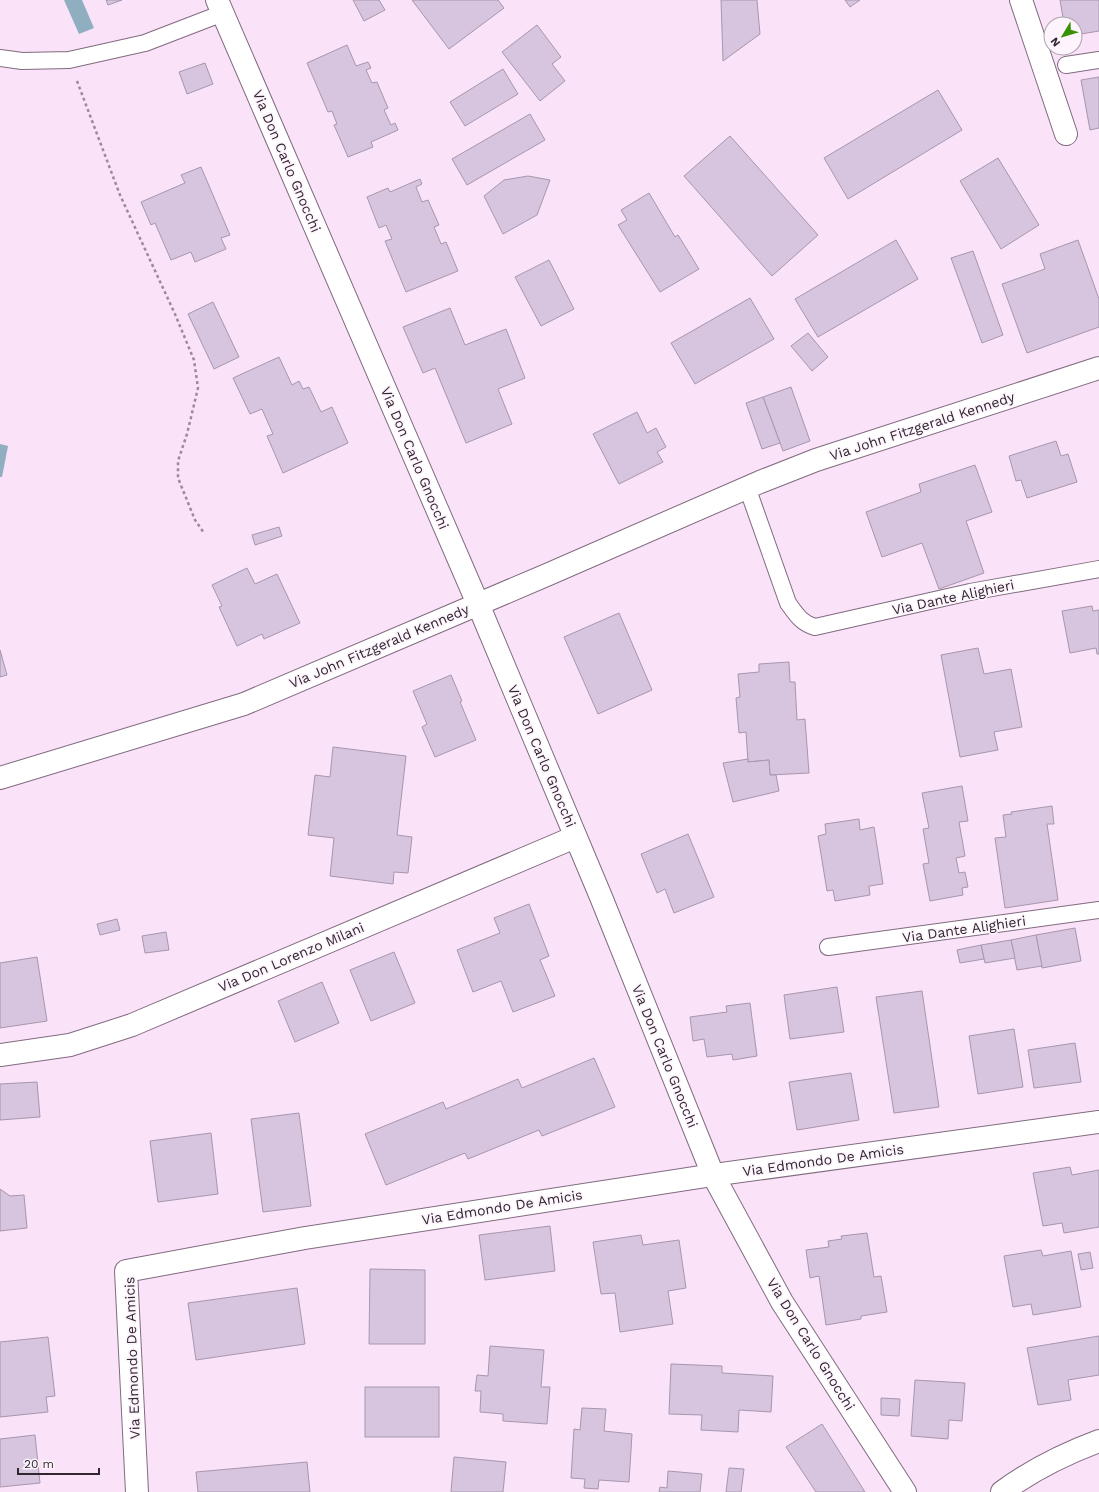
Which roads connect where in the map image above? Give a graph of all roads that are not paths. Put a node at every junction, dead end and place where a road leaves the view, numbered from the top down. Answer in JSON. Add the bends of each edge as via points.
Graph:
{"nodes":[{"id":1,"x":1021,"y":0,"type":"edge"},
{"id":2,"x":220,"y":6,"type":"edge"},
{"id":3,"x":0,"y":58,"type":"edge"},
{"id":4,"x":1099,"y":60,"type":"edge"},
{"id":5,"x":1066,"y":65,"type":"dead end"},
{"id":6,"x":1066,"y":134,"type":"dead end"},
{"id":7,"x":1099,"y":368,"type":"edge"},
{"id":8,"x":747,"y":487,"type":"junction"},
{"id":9,"x":1099,"y":569,"type":"edge"},
{"id":10,"x":478,"y":604,"type":"junction"},
{"id":11,"x":0,"y":778,"type":"edge"},
{"id":12,"x":576,"y":837,"type":"junction"},
{"id":13,"x":1099,"y":910,"type":"edge"},
{"id":14,"x":828,"y":947,"type":"dead end"},
{"id":15,"x":0,"y":1055,"type":"edge"},
{"id":16,"x":1099,"y":1122,"type":"edge"},
{"id":17,"x":713,"y":1175,"type":"junction"},
{"id":18,"x":1099,"y":1441,"type":"edge"},
{"id":19,"x":137,"y":1492,"type":"edge"},
{"id":20,"x":905,"y":1492,"type":"edge"},
{"id":21,"x":1002,"y":1492,"type":"edge"}],
"edges":[{"from":1,"to":6,"type":"street"},
{"from":2,"to":3,"type":"lane","via":[[145,43],[69,60],[22,62]]},
{"from":2,"to":10,"type":"street","name":"Via Don Carlo Gnocchi"},
{"from":4,"to":5,"type":"lane"},
{"from":7,"to":8,"type":"street","name":"Via John Fitzgerald Kennedy","via":[[816,460]]},
{"from":8,"to":9,"type":"lane","name":"Via Dante Alighieri","via":[[788,603],[799,619],[815,627],[970,592]]},
{"from":8,"to":10,"type":"street","name":"Via John Fitzgerald Kennedy"},
{"from":10,"to":11,"type":"street","name":"Via John Fitzgerald Kennedy","via":[[244,704]]},
{"from":10,"to":12,"type":"street","name":"Via Don Carlo Gnocchi"},
{"from":12,"to":15,"type":"street","name":"Via Don Lorenzo Milani","via":[[132,1025],[70,1045]]},
{"from":12,"to":17,"type":"street","name":"Via Don Carlo Gnocchi"},
{"from":13,"to":14,"type":"lane","name":"Via Dante Alighieri"},
{"from":16,"to":17,"type":"street","name":"Via Edmondo De Amicis"},
{"from":17,"to":19,"type":"street","name":"Via Edmondo De Amicis","via":[[306,1238],[126,1271]]},
{"from":17,"to":20,"type":"street","name":"Via Don Carlo Gnocchi","via":[[782,1302]]},
{"from":18,"to":21,"type":"street","via":[[1050,1462]]}]}
